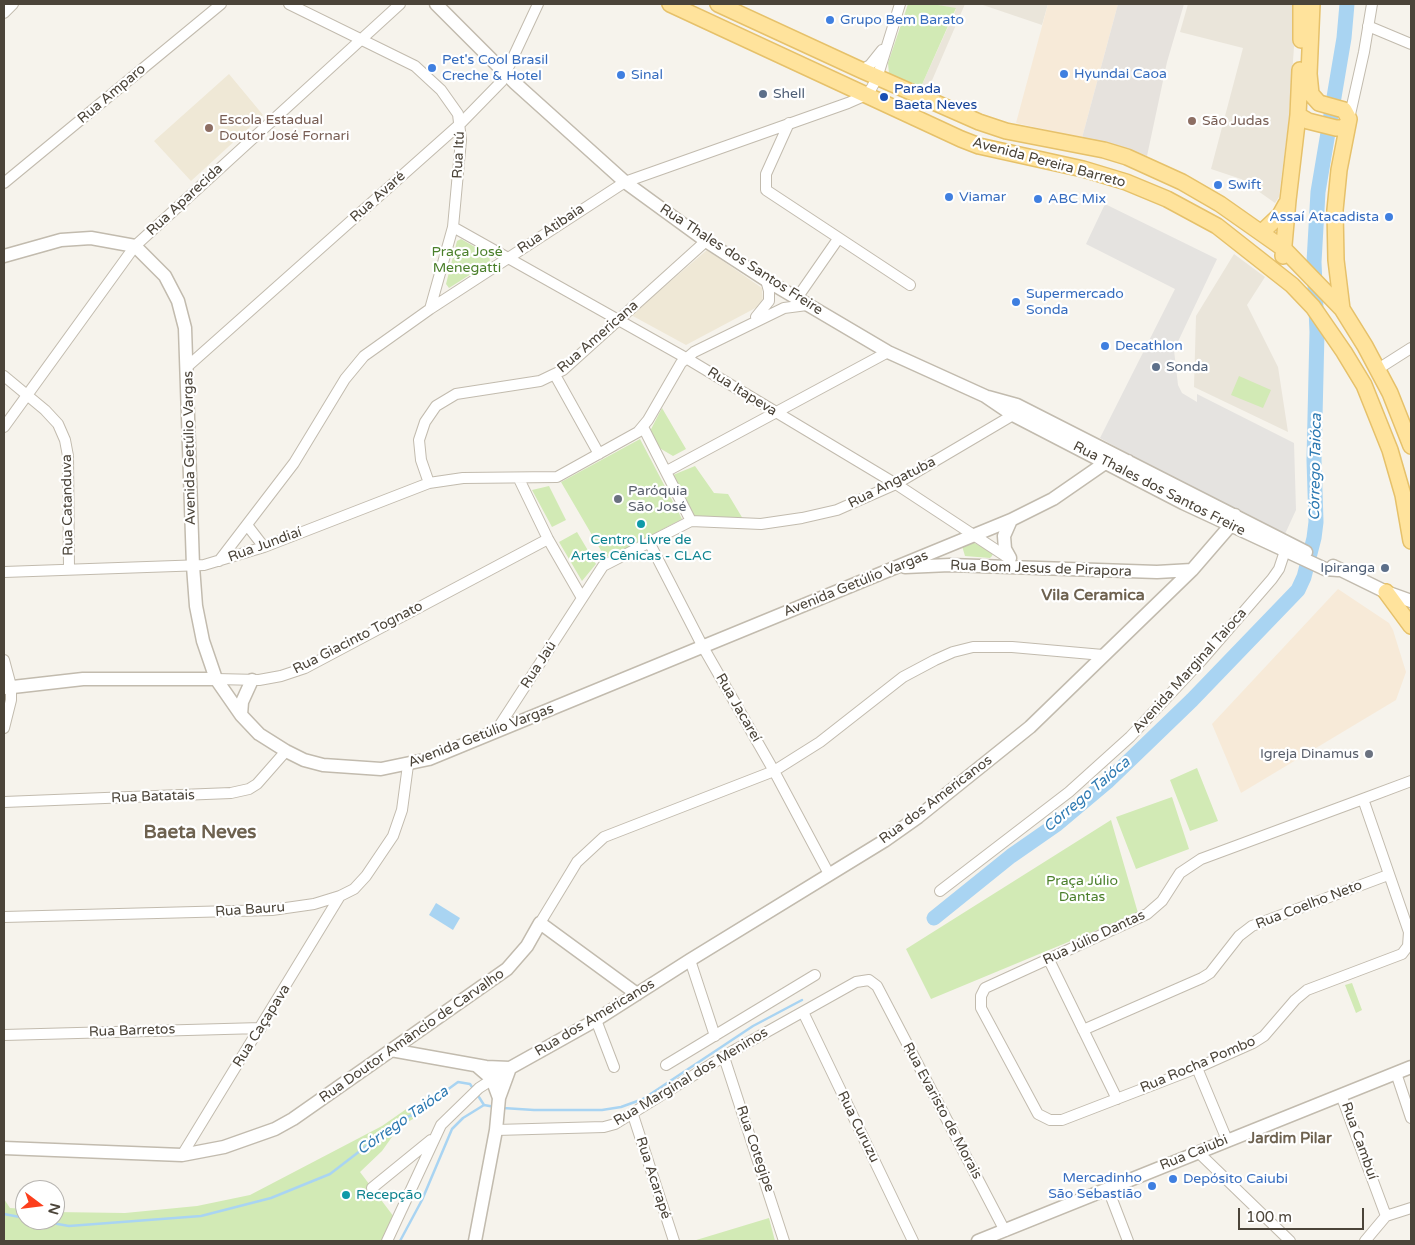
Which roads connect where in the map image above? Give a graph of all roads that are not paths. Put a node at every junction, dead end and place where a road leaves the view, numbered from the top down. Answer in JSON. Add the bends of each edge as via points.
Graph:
{"nodes":[{"id":1,"x":13,"y":4,"type":"edge"},
{"id":2,"x":221,"y":4,"type":"edge"},
{"id":3,"x":289,"y":4,"type":"edge"},
{"id":4,"x":400,"y":4,"type":"edge"},
{"id":5,"x":436,"y":4,"type":"edge"},
{"id":6,"x":538,"y":4,"type":"edge"},
{"id":7,"x":670,"y":4,"type":"edge"},
{"id":8,"x":718,"y":4,"type":"edge"},
{"id":9,"x":900,"y":4,"type":"edge"},
{"id":10,"x":1301,"y":4,"type":"edge"},
{"id":11,"x":1312,"y":4,"type":"edge"},
{"id":12,"x":1372,"y":4,"type":"edge"},
{"id":13,"x":4,"y":13,"type":"edge"},
{"id":14,"x":1368,"y":26,"type":"junction"},
{"id":15,"x":361,"y":38,"type":"junction"},
{"id":16,"x":886,"y":43,"type":"junction"},
{"id":17,"x":1411,"y":44,"type":"edge"},
{"id":18,"x":861,"y":70,"type":"junction"},
{"id":19,"x":507,"y":75,"type":"junction"},
{"id":20,"x":877,"y":78,"type":"junction"},
{"id":21,"x":864,"y":96,"type":"junction"},
{"id":22,"x":1298,"y":115,"type":"junction"},
{"id":23,"x":1342,"y":117,"type":"junction"},
{"id":24,"x":789,"y":123,"type":"junction"},
{"id":25,"x":460,"y":124,"type":"junction"},
{"id":26,"x":625,"y":182,"type":"junction"},
{"id":27,"x":4,"y":184,"type":"edge"},
{"id":28,"x":1288,"y":200,"type":"junction"},
{"id":29,"x":453,"y":227,"type":"junction"},
{"id":30,"x":1262,"y":232,"type":"junction"},
{"id":31,"x":838,"y":239,"type":"junction"},
{"id":32,"x":706,"y":241,"type":"junction"},
{"id":33,"x":135,"y":246,"type":"junction"},
{"id":34,"x":1284,"y":249,"type":"junction"},
{"id":35,"x":4,"y":256,"type":"edge"},
{"id":36,"x":507,"y":258,"type":"junction"},
{"id":37,"x":1282,"y":276,"type":"junction"},
{"id":38,"x":766,"y":280,"type":"junction"},
{"id":39,"x":910,"y":285,"type":"dead end"},
{"id":40,"x":802,"y":302,"type":"junction"},
{"id":41,"x":430,"y":309,"type":"junction"},
{"id":42,"x":1342,"y":309,"type":"junction"},
{"id":43,"x":617,"y":320,"type":"junction"},
{"id":44,"x":752,"y":322,"type":"junction"},
{"id":45,"x":1411,"y":348,"type":"edge"},
{"id":46,"x":888,"y":352,"type":"junction"},
{"id":47,"x":686,"y":358,"type":"junction"},
{"id":48,"x":188,"y":366,"type":"junction"},
{"id":49,"x":1378,"y":369,"type":"junction"},
{"id":50,"x":556,"y":375,"type":"junction"},
{"id":51,"x":4,"y":376,"type":"edge"},
{"id":52,"x":27,"y":393,"type":"junction"},
{"id":53,"x":1015,"y":410,"type":"junction"},
{"id":54,"x":776,"y":414,"type":"junction"},
{"id":55,"x":4,"y":426,"type":"edge"},
{"id":56,"x":643,"y":427,"type":"junction"},
{"id":57,"x":1411,"y":446,"type":"edge"},
{"id":58,"x":599,"y":454,"type":"junction"},
{"id":59,"x":1128,"y":462,"type":"junction"},
{"id":60,"x":1105,"y":463,"type":"junction"},
{"id":61,"x":667,"y":471,"type":"junction"},
{"id":62,"x":519,"y":479,"type":"junction"},
{"id":63,"x":429,"y":483,"type":"junction"},
{"id":64,"x":896,"y":484,"type":"junction"},
{"id":65,"x":1011,"y":520,"type":"junction"},
{"id":66,"x":691,"y":521,"type":"junction"},
{"id":67,"x":1232,"y":521,"type":"junction"},
{"id":68,"x":247,"y":526,"type":"junction"},
{"id":69,"x":975,"y":535,"type":"junction"},
{"id":70,"x":548,"y":539,"type":"junction"},
{"id":71,"x":1411,"y":540,"type":"edge"},
{"id":72,"x":650,"y":542,"type":"junction"},
{"id":73,"x":264,"y":547,"type":"junction"},
{"id":74,"x":1285,"y":551,"type":"junction"},
{"id":75,"x":1305,"y":555,"type":"junction"},
{"id":76,"x":1010,"y":558,"type":"junction"},
{"id":77,"x":219,"y":561,"type":"junction"},
{"id":78,"x":193,"y":566,"type":"junction"},
{"id":79,"x":896,"y":567,"type":"junction"},
{"id":80,"x":1025,"y":568,"type":"junction"},
{"id":81,"x":69,"y":569,"type":"junction"},
{"id":82,"x":1192,"y":570,"type":"junction"},
{"id":83,"x":4,"y":572,"type":"edge"},
{"id":84,"x":1157,"y":572,"type":"junction"},
{"id":85,"x":1386,"y":592,"type":"junction"},
{"id":86,"x":582,"y":598,"type":"junction"},
{"id":87,"x":1162,"y":600,"type":"junction"},
{"id":88,"x":1411,"y":601,"type":"edge"},
{"id":89,"x":1411,"y":626,"type":"edge"},
{"id":90,"x":703,"y":647,"type":"junction"},
{"id":91,"x":1103,"y":655,"type":"junction"},
{"id":92,"x":4,"y":660,"type":"edge"},
{"id":93,"x":216,"y":679,"type":"junction"},
{"id":94,"x":252,"y":680,"type":"junction"},
{"id":95,"x":7,"y":687,"type":"edge"},
{"id":96,"x":241,"y":715,"type":"junction"},
{"id":97,"x":4,"y":728,"type":"edge"},
{"id":98,"x":496,"y":731,"type":"junction"},
{"id":99,"x":286,"y":752,"type":"junction"},
{"id":100,"x":408,"y":766,"type":"junction"},
{"id":101,"x":774,"y":771,"type":"junction"},
{"id":102,"x":1411,"y":781,"type":"edge"},
{"id":103,"x":1362,"y":799,"type":"junction"},
{"id":104,"x":4,"y":802,"type":"edge"},
{"id":105,"x":828,"y":874,"type":"junction"},
{"id":106,"x":1388,"y":875,"type":"junction"},
{"id":107,"x":940,"y":891,"type":"dead end"},
{"id":108,"x":340,"y":896,"type":"junction"},
{"id":109,"x":4,"y":917,"type":"edge"},
{"id":110,"x":540,"y":923,"type":"junction"},
{"id":111,"x":690,"y":960,"type":"junction"},
{"id":112,"x":1049,"y":960,"type":"junction"},
{"id":113,"x":815,"y":975,"type":"dead end"},
{"id":114,"x":872,"y":981,"type":"joint"},
{"id":115,"x":637,"y":994,"type":"junction"},
{"id":116,"x":803,"y":1012,"type":"junction"},
{"id":117,"x":596,"y":1020,"type":"junction"},
{"id":118,"x":261,"y":1028,"type":"junction"},
{"id":119,"x":1083,"y":1030,"type":"junction"},
{"id":120,"x":4,"y":1035,"type":"edge"},
{"id":121,"x":715,"y":1036,"type":"junction"},
{"id":122,"x":391,"y":1050,"type":"junction"},
{"id":123,"x":724,"y":1057,"type":"junction"},
{"id":124,"x":476,"y":1065,"type":"junction"},
{"id":125,"x":666,"y":1065,"type":"dead end"},
{"id":126,"x":614,"y":1067,"type":"dead end"},
{"id":127,"x":1411,"y":1067,"type":"edge"},
{"id":128,"x":510,"y":1068,"type":"junction"},
{"id":129,"x":1197,"y":1068,"type":"junction"},
{"id":130,"x":1396,"y":1073,"type":"junction"},
{"id":131,"x":492,"y":1079,"type":"junction"},
{"id":132,"x":1341,"y":1094,"type":"junction"},
{"id":133,"x":1117,"y":1100,"type":"junction"},
{"id":134,"x":498,"y":1104,"type":"junction"},
{"id":135,"x":633,"y":1115,"type":"junction"},
{"id":136,"x":1411,"y":1118,"type":"edge"},
{"id":137,"x":1046,"y":1119,"type":"joint"},
{"id":138,"x":496,"y":1130,"type":"junction"},
{"id":139,"x":433,"y":1138,"type":"junction"},
{"id":140,"x":1227,"y":1140,"type":"junction"},
{"id":141,"x":4,"y":1148,"type":"edge"},
{"id":142,"x":1198,"y":1152,"type":"junction"},
{"id":143,"x":182,"y":1155,"type":"junction"},
{"id":144,"x":372,"y":1188,"type":"dead end"},
{"id":145,"x":1108,"y":1189,"type":"junction"},
{"id":146,"x":1411,"y":1208,"type":"edge"},
{"id":147,"x":1386,"y":1216,"type":"junction"},
{"id":148,"x":1007,"y":1236,"type":"edge"},
{"id":149,"x":387,"y":1241,"type":"edge"},
{"id":150,"x":476,"y":1241,"type":"edge"},
{"id":151,"x":674,"y":1241,"type":"edge"},
{"id":152,"x":784,"y":1241,"type":"edge"},
{"id":153,"x":913,"y":1241,"type":"edge"},
{"id":154,"x":978,"y":1241,"type":"edge"},
{"id":155,"x":1128,"y":1241,"type":"edge"},
{"id":156,"x":1290,"y":1241,"type":"edge"},
{"id":157,"x":1365,"y":1241,"type":"edge"}],
"edges":[{"from":1,"to":13,"type":"street"},
{"from":2,"to":27,"type":"street","name":"Rua Amparo"},
{"from":3,"to":15,"type":"street","name":"Rua Itú"},
{"from":4,"to":15,"type":"street","name":"Rua Aparecida"},
{"from":5,"to":19,"type":"street","name":"Rua Thales dos Santos Freire"},
{"from":6,"to":19,"type":"street","name":"Rua Avaré"},
{"from":7,"to":21,"type":"main road","name":"Avenida Pereira Barreto"},
{"from":8,"to":18,"type":"main road","name":"Avenida Pereira Barreto"},
{"from":9,"to":16,"type":"street"},
{"from":10,"to":22,"type":"main road"},
{"from":11,"to":23,"type":"main road","via":[[1309,86],[1312,97]]},
{"from":12,"to":14,"type":"street"},
{"from":14,"to":17,"type":"street"},
{"from":14,"to":23,"type":"street","via":[[1356,87]]},
{"from":15,"to":25,"type":"street","name":"Rua Itú","via":[[415,66],[429,77],[452,105]]},
{"from":15,"to":33,"type":"street","name":"Rua Aparecida"},
{"from":16,"to":18,"type":"street","via":[[873,62]]},
{"from":16,"to":20,"type":"street"},
{"from":18,"to":20,"type":"main road","name":"Avenida Pereira Barreto"},
{"from":19,"to":25,"type":"street","name":"Rua Avaré"},
{"from":19,"to":26,"type":"street","name":"Rua Thales dos Santos Freire"},
{"from":20,"to":21,"type":"street"},
{"from":20,"to":30,"type":"main road","name":"Avenida Pereira Barreto","via":[[998,129],[1104,150],[1154,168],[1200,192]]},
{"from":21,"to":24,"type":"street","name":"Rua Atibaia"},
{"from":21,"to":37,"type":"main road","name":"Avenida Pereira Barreto","via":[[979,146],[1090,171],[1150,191],[1217,226]]},
{"from":22,"to":23,"type":"main road","via":[[1318,123]]},
{"from":22,"to":28,"type":"main road"},
{"from":23,"to":42,"type":"main road","via":[[1335,210],[1336,260]]},
{"from":24,"to":26,"type":"street","name":"Rua Atibaia"},
{"from":24,"to":31,"type":"street","via":[[766,174],[764,186]]},
{"from":25,"to":29,"type":"street","name":"Rua Itú"},
{"from":25,"to":48,"type":"street","name":"Rua Avaré"},
{"from":26,"to":32,"type":"street","name":"Rua Thales dos Santos Freire"},
{"from":26,"to":36,"type":"street","name":"Rua Atibaia"},
{"from":28,"to":30,"type":"main road","via":[[1280,215]]},
{"from":28,"to":34,"type":"main road"},
{"from":29,"to":36,"type":"street","name":"Rua Itapeva"},
{"from":29,"to":41,"type":"street","name":"Rua Itú"},
{"from":30,"to":34,"type":"main road","name":"Avenida Pereira Barreto"},
{"from":31,"to":39,"type":"street"},
{"from":31,"to":40,"type":"street"},
{"from":32,"to":38,"type":"street","name":"Rua Thales dos Santos Freire"},
{"from":32,"to":43,"type":"street","name":"Rua Americana"},
{"from":33,"to":35,"type":"street","via":[[91,238],[61,240]]},
{"from":33,"to":48,"type":"street","name":"Avenida Getúlio Vargas","via":[[165,276],[178,301],[185,328]]},
{"from":33,"to":52,"type":"street","name":"Rua Aparecida"},
{"from":34,"to":37,"type":"main road"},
{"from":34,"to":42,"type":"main road","name":"Avenida Pereira Barreto"},
{"from":36,"to":41,"type":"street","name":"Rua Atibaia"},
{"from":36,"to":43,"type":"street","name":"Rua Itapeva"},
{"from":37,"to":71,"type":"main road","name":"Avenida Pereira Barreto","via":[[1322,318],[1364,385],[1379,418],[1403,495]]},
{"from":38,"to":40,"type":"street","name":"Rua Thales dos Santos Freire"},
{"from":38,"to":44,"type":"street","via":[[770,291],[768,301]]},
{"from":40,"to":44,"type":"street"},
{"from":40,"to":46,"type":"street","name":"Rua Thales dos Santos Freire"},
{"from":41,"to":68,"type":"street","name":"Rua Atibaia","via":[[378,344],[354,367],[298,456]]},
{"from":42,"to":49,"type":"main road","name":"Avenida Pereira Barreto"},
{"from":43,"to":47,"type":"street","name":"Rua Itapeva"},
{"from":43,"to":50,"type":"street","name":"Rua Americana"},
{"from":44,"to":47,"type":"street"},
{"from":45,"to":49,"type":"street"},
{"from":46,"to":53,"type":"street","name":"Rua Thales dos Santos Freire"},
{"from":46,"to":54,"type":"street"},
{"from":47,"to":54,"type":"street","name":"Rua Itapeva"},
{"from":47,"to":56,"type":"street"},
{"from":48,"to":78,"type":"street","name":"Avenida Getúlio Vargas"},
{"from":49,"to":57,"type":"main road","name":"Avenida Pereira Barreto"},
{"from":50,"to":58,"type":"street"},
{"from":50,"to":63,"type":"street","name":"Rua Americana","via":[[540,381],[456,394],[436,406],[425,422],[419,440],[421,460]]},
{"from":51,"to":52,"type":"street","name":"Rua Catanduva"},
{"from":52,"to":55,"type":"street","name":"Rua Aparecida"},
{"from":52,"to":81,"type":"street","name":"Rua Catanduva","via":[[58,424],[65,440],[68,456]]},
{"from":53,"to":59,"type":"street","name":"Rua Thales dos Santos Freire"},
{"from":53,"to":60,"type":"street","name":"Rua Thales dos Santos Freire"},
{"from":53,"to":64,"type":"street","name":"Rua Angatuba"},
{"from":54,"to":61,"type":"street"},
{"from":54,"to":64,"type":"street","name":"Rua Itapeva"},
{"from":56,"to":58,"type":"street","name":"Rua Jundiaí"},
{"from":56,"to":61,"type":"street"},
{"from":58,"to":62,"type":"street","name":"Rua Jundiaí","via":[[557,477]]},
{"from":59,"to":60,"type":"street"},
{"from":59,"to":67,"type":"street","name":"Rua Thales dos Santos Freire"},
{"from":60,"to":65,"type":"street","name":"Avenida Getúlio Vargas","via":[[1052,499]]},
{"from":60,"to":67,"type":"street","name":"Rua Thales dos Santos Freire"},
{"from":61,"to":66,"type":"street"},
{"from":62,"to":63,"type":"street","name":"Rua Jundiaí","via":[[463,478]]},
{"from":62,"to":70,"type":"street"},
{"from":63,"to":73,"type":"street","name":"Rua Jundiaí"},
{"from":64,"to":66,"type":"street","name":"Rua Angatuba","via":[[852,505],[802,518],[761,524]]},
{"from":64,"to":69,"type":"street","name":"Rua Itapeva"},
{"from":65,"to":69,"type":"street","name":"Avenida Getúlio Vargas"},
{"from":65,"to":76,"type":"street","via":[[1004,536]]},
{"from":66,"to":72,"type":"street","name":"Rua Jaú"},
{"from":67,"to":74,"type":"street","name":"Rua Thales dos Santos Freire"},
{"from":67,"to":75,"type":"street","name":"Rua Thales dos Santos Freire"},
{"from":67,"to":82,"type":"street","name":"Rua dos Americanos"},
{"from":68,"to":73,"type":"street"},
{"from":68,"to":77,"type":"street","name":"Rua Atibaia"},
{"from":69,"to":76,"type":"street","name":"Rua Itapeva"},
{"from":69,"to":79,"type":"street","name":"Avenida Getúlio Vargas"},
{"from":70,"to":86,"type":"street"},
{"from":70,"to":94,"type":"street","name":"Rua Giacinto Tognato","via":[[305,668],[281,676]]},
{"from":72,"to":86,"type":"street","name":"Rua Jaú","via":[[603,566]]},
{"from":72,"to":90,"type":"street","name":"Rua Jacareí"},
{"from":73,"to":77,"type":"street","name":"Rua Jundiaí"},
{"from":74,"to":75,"type":"street","name":"Rua Thales dos Santos Freire"},
{"from":74,"to":107,"type":"street","name":"Avenida Marginal Taioca","via":[[1272,579],[1201,662],[1130,737],[1069,792]]},
{"from":75,"to":85,"type":"street","name":"Rua Thales dos Santos Freire"},
{"from":76,"to":80,"type":"street","name":"Rua Itapeva"},
{"from":77,"to":78,"type":"street","name":"Rua Jundiaí"},
{"from":78,"to":81,"type":"street","name":"Rua Jundiaí"},
{"from":78,"to":93,"type":"street","name":"Avenida Getúlio Vargas","via":[[203,641]]},
{"from":79,"to":80,"type":"street","name":"Rua Bom Jesus de Pirapora"},
{"from":79,"to":90,"type":"street","name":"Avenida Getúlio Vargas"},
{"from":80,"to":84,"type":"street","name":"Rua Bom Jesus de Pirapora"},
{"from":81,"to":83,"type":"street","name":"Rua Jundiaí"},
{"from":82,"to":84,"type":"street","name":"Rua Bom Jesus de Pirapora"},
{"from":82,"to":87,"type":"street","name":"Rua dos Americanos"},
{"from":84,"to":87,"type":"street","via":[[1163,586]]},
{"from":85,"to":88,"type":"street","name":"Rua Thales dos Santos Freire"},
{"from":85,"to":89,"type":"main road"},
{"from":86,"to":98,"type":"street","name":"Rua Jaú"},
{"from":87,"to":91,"type":"street","name":"Rua dos Americanos"},
{"from":90,"to":98,"type":"street","name":"Avenida Getúlio Vargas"},
{"from":90,"to":101,"type":"street","name":"Rua Jacareí"},
{"from":91,"to":101,"type":"street","name":"Rua Doutor Amâncio de Carvalho","via":[[1012,647],[973,647],[953,652],[903,677],[820,742]]},
{"from":91,"to":105,"type":"street","name":"Rua dos Americanos","via":[[1030,727],[918,817]]},
{"from":92,"to":95,"type":"street"},
{"from":93,"to":94,"type":"street","name":"Rua Giacinto Tognato"},
{"from":93,"to":95,"type":"street","name":"Rua Giacinto Tognato","via":[[83,679]]},
{"from":93,"to":96,"type":"street","name":"Avenida Getúlio Vargas"},
{"from":94,"to":96,"type":"street","via":[[242,702]]},
{"from":95,"to":97,"type":"street","via":[[11,700]]},
{"from":96,"to":99,"type":"street","name":"Avenida Getúlio Vargas","via":[[259,734]]},
{"from":98,"to":100,"type":"street","name":"Avenida Getúlio Vargas"},
{"from":99,"to":100,"type":"street","name":"Avenida Getúlio Vargas","via":[[324,765],[381,770]]},
{"from":99,"to":104,"type":"street","name":"Rua Batatais","via":[[257,784],[231,794]]},
{"from":100,"to":108,"type":"street","name":"Rua Bauru","via":[[402,810],[393,836],[366,876],[354,889]]},
{"from":101,"to":105,"type":"street","name":"Rua Jacareí"},
{"from":101,"to":110,"type":"street","name":"Rua Doutor Amâncio de Carvalho","via":[[604,837],[577,862]]},
{"from":102,"to":103,"type":"street","name":"Rua Júlio Dantas"},
{"from":103,"to":106,"type":"street","name":"Rua Rocha Pombo"},
{"from":103,"to":112,"type":"street","name":"Rua Júlio Dantas","via":[[1192,864],[1176,878],[1154,910]]},
{"from":105,"to":111,"type":"street","name":"Rua dos Americanos"},
{"from":106,"to":119,"type":"street","name":"Rua Coelho Neto","via":[[1252,926],[1202,978]]},
{"from":106,"to":129,"type":"street","name":"Rua Rocha Pombo","via":[[1409,932],[1408,946],[1402,954],[1307,990],[1258,1040]]},
{"from":108,"to":109,"type":"street","name":"Rua Bauru","via":[[314,904],[272,910]]},
{"from":108,"to":118,"type":"street","name":"Rua Caçapava"},
{"from":110,"to":115,"type":"street"},
{"from":110,"to":122,"type":"street","name":"Rua Doutor Amâncio de Carvalho","via":[[527,946],[507,969]]},
{"from":111,"to":115,"type":"street","name":"Rua dos Americanos"},
{"from":111,"to":121,"type":"street"},
{"from":112,"to":119,"type":"street"},
{"from":112,"to":137,"type":"street","name":"Rua Júlio Dantas","via":[[986,988],[980,1001],[1035,1111]]},
{"from":113,"to":121,"type":"street"},
{"from":114,"to":116,"type":"street","name":"Rua Marginal dos Meninos","via":[[856,982]]},
{"from":114,"to":148,"type":"street","name":"Rua Evaristo de Morais"},
{"from":115,"to":117,"type":"street","name":"Rua dos Americanos"},
{"from":116,"to":123,"type":"street","name":"Rua Marginal dos Meninos"},
{"from":116,"to":153,"type":"street","name":"Rua Curuzu"},
{"from":117,"to":126,"type":"street"},
{"from":117,"to":128,"type":"street","name":"Rua dos Americanos"},
{"from":118,"to":120,"type":"street","name":"Rua Barretos"},
{"from":118,"to":143,"type":"street","name":"Rua Caçapava"},
{"from":119,"to":133,"type":"street"},
{"from":121,"to":125,"type":"street"},
{"from":122,"to":124,"type":"street"},
{"from":122,"to":143,"type":"street","name":"Rua Doutor Amâncio de Carvalho","via":[[275,1129],[224,1147]]},
{"from":123,"to":135,"type":"street","name":"Rua Marginal dos Meninos"},
{"from":123,"to":152,"type":"street","name":"Rua Cotegipe"},
{"from":124,"to":128,"type":"street"},
{"from":124,"to":131,"type":"street"},
{"from":127,"to":130,"type":"street","name":"Rua Caiubi"},
{"from":128,"to":131,"type":"street"},
{"from":128,"to":134,"type":"street"},
{"from":129,"to":133,"type":"street","name":"Rua Rocha Pombo"},
{"from":129,"to":140,"type":"street"},
{"from":130,"to":132,"type":"street","name":"Rua Caiubi"},
{"from":130,"to":136,"type":"street"},
{"from":131,"to":134,"type":"street"},
{"from":131,"to":139,"type":"street","via":[[446,1118]]},
{"from":132,"to":140,"type":"street","name":"Rua Caiubi"},
{"from":132,"to":147,"type":"street","name":"Rua Cambuí"},
{"from":133,"to":137,"type":"street","name":"Rua Rocha Pombo","via":[[1062,1120]]},
{"from":134,"to":138,"type":"street"},
{"from":135,"to":138,"type":"street","name":"Rua Marginal dos Meninos","via":[[604,1127]]},
{"from":135,"to":151,"type":"street","name":"Rua Acarapé"},
{"from":138,"to":150,"type":"street"},
{"from":139,"to":144,"type":"street"},
{"from":139,"to":149,"type":"street"},
{"from":140,"to":142,"type":"street","name":"Rua Caiubi"},
{"from":141,"to":143,"type":"street","name":"Rua Doutor Amâncio de Carvalho"},
{"from":142,"to":145,"type":"street","name":"Rua Caiubi"},
{"from":142,"to":156,"type":"street"},
{"from":145,"to":148,"type":"street","name":"Rua Caiubi"},
{"from":145,"to":155,"type":"street"},
{"from":146,"to":147,"type":"street"},
{"from":147,"to":157,"type":"street"},
{"from":148,"to":154,"type":"street","name":"Rua Caiubi"}]}
